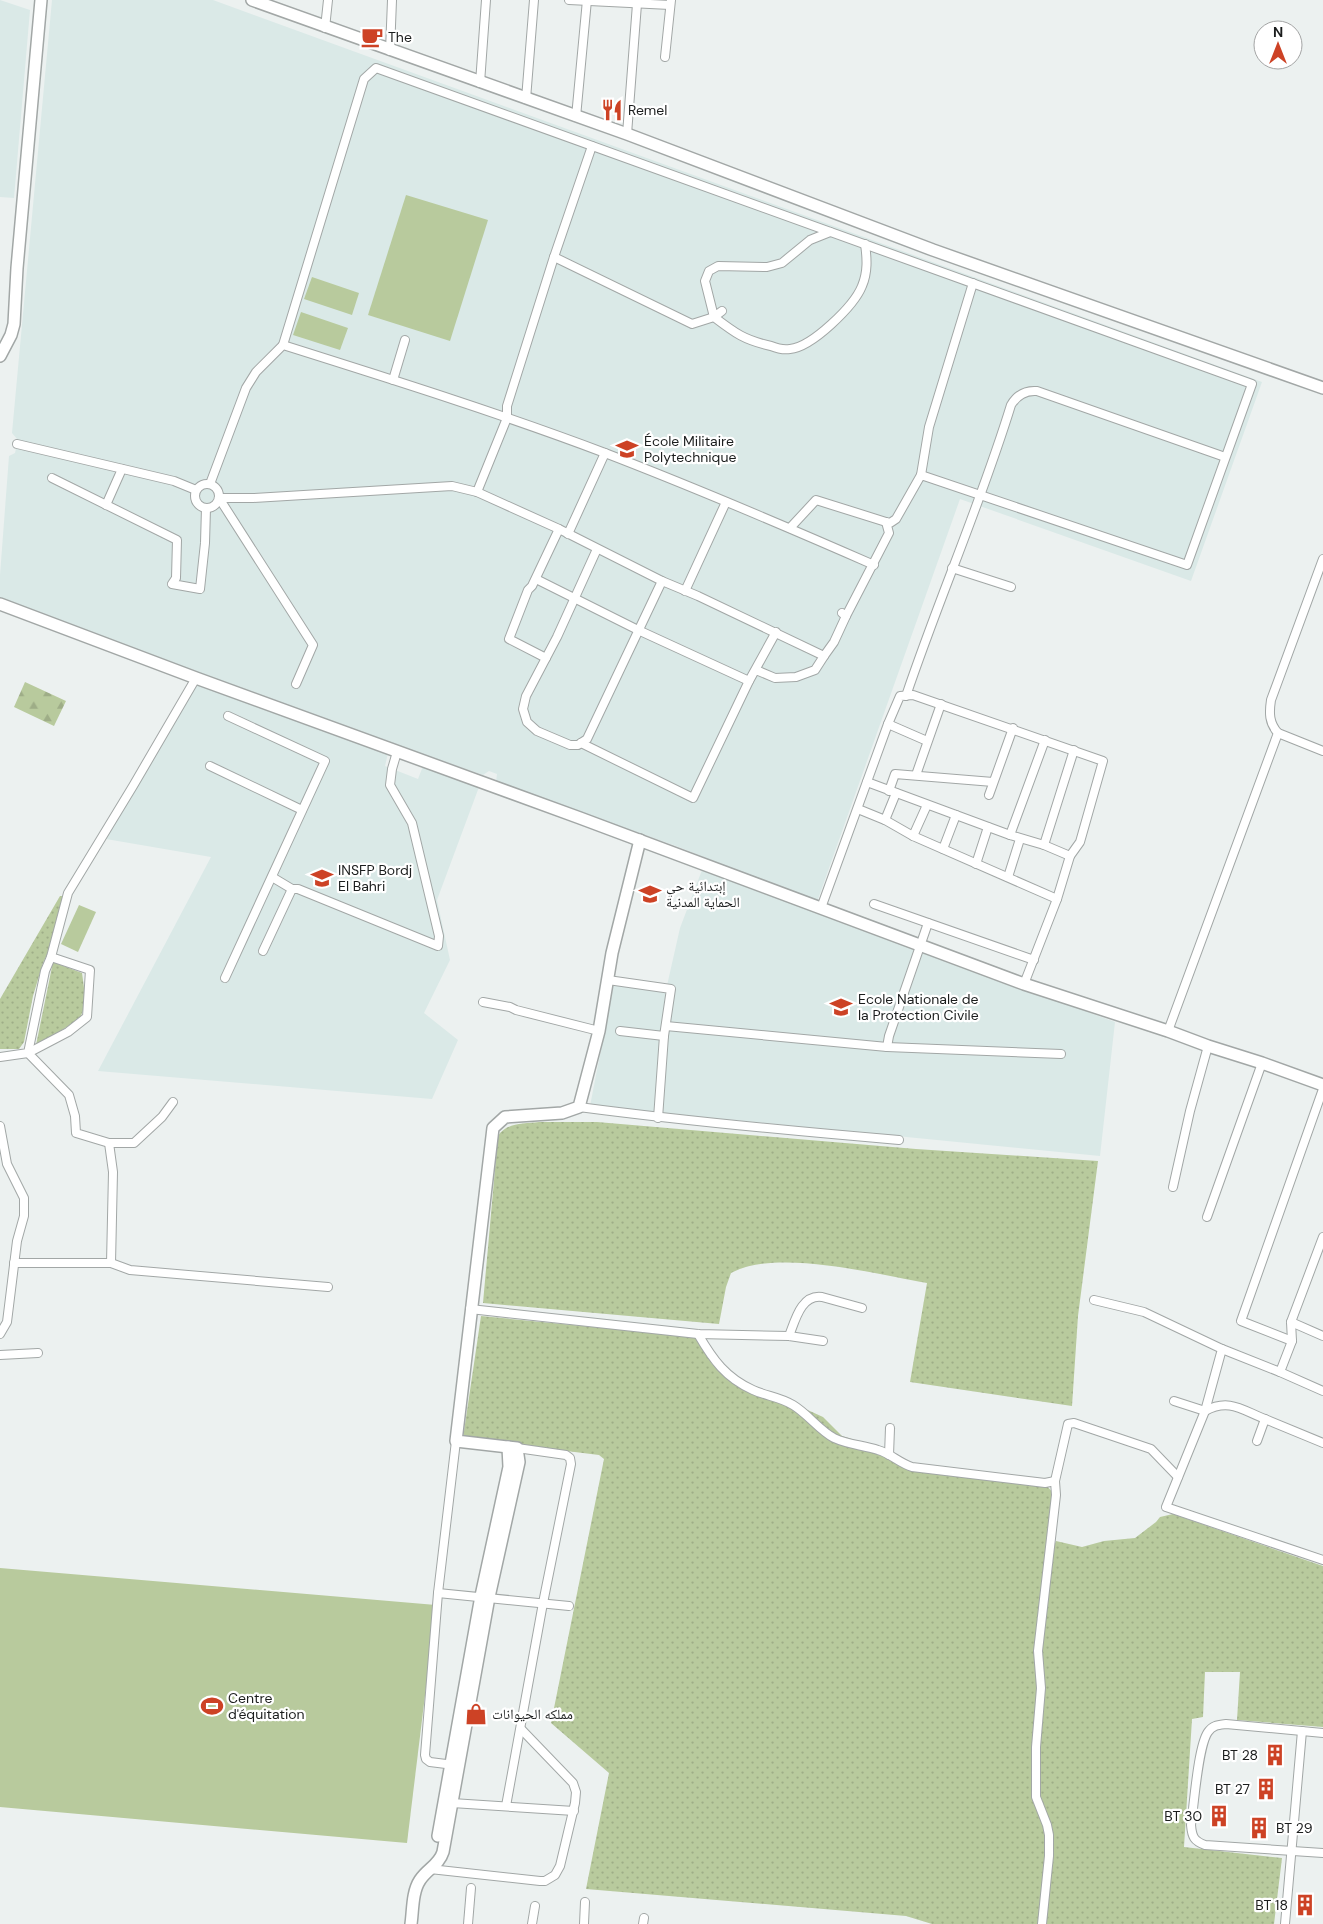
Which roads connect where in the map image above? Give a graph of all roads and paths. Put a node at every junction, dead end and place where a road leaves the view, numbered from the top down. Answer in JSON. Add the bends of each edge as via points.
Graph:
{"nodes":[{"id":1,"x":41,"y":0,"type":"edge"},
{"id":2,"x":252,"y":0,"type":"edge"},
{"id":3,"x":328,"y":0,"type":"edge"},
{"id":4,"x":392,"y":0,"type":"edge"},
{"id":5,"x":486,"y":0,"type":"edge"},
{"id":6,"x":534,"y":0,"type":"edge"},
{"id":7,"x":569,"y":0,"type":"edge"},
{"id":8,"x":587,"y":1,"type":"edge"},
{"id":9,"x":670,"y":3,"type":"edge"},
{"id":10,"x":274,"y":4,"type":"edge"},
{"id":11,"x":637,"y":4,"type":"junction"},
{"id":12,"x":325,"y":28,"type":"junction"},
{"id":13,"x":390,"y":51,"type":"junction"},
{"id":14,"x":665,"y":57,"type":"dead end"},
{"id":15,"x":480,"y":83,"type":"junction"},
{"id":16,"x":526,"y":99,"type":"junction"},
{"id":17,"x":576,"y":117,"type":"junction"},
{"id":18,"x":626,"y":134,"type":"junction"},
{"id":19,"x":592,"y":146,"type":"junction"},
{"id":20,"x":830,"y":232,"type":"junction"},
{"id":21,"x":865,"y":244,"type":"junction"},
{"id":22,"x":554,"y":257,"type":"junction"},
{"id":23,"x":973,"y":283,"type":"junction"},
{"id":24,"x":14,"y":301,"type":"junction"},
{"id":25,"x":722,"y":311,"type":"dead end"},
{"id":26,"x":714,"y":317,"type":"junction"},
{"id":27,"x":404,"y":340,"type":"dead end"},
{"id":28,"x":0,"y":344,"type":"edge"},
{"id":29,"x":282,"y":345,"type":"junction"},
{"id":30,"x":0,"y":356,"type":"edge"},
{"id":31,"x":392,"y":380,"type":"junction"},
{"id":32,"x":1323,"y":388,"type":"edge"},
{"id":33,"x":507,"y":418,"type":"junction"},
{"id":34,"x":17,"y":444,"type":"dead end"},
{"id":35,"x":605,"y":453,"type":"junction"},
{"id":36,"x":1225,"y":457,"type":"junction"},
{"id":37,"x":122,"y":469,"type":"junction"},
{"id":38,"x":921,"y":475,"type":"junction"},
{"id":39,"x":52,"y":478,"type":"dead end"},
{"id":40,"x":210,"y":484,"type":"junction"},
{"id":41,"x":196,"y":490,"type":"junction"},
{"id":42,"x":477,"y":492,"type":"junction"},
{"id":43,"x":980,"y":496,"type":"junction"},
{"id":44,"x":219,"y":498,"type":"junction"},
{"id":45,"x":726,"y":502,"type":"junction"},
{"id":46,"x":106,"y":505,"type":"junction"},
{"id":47,"x":206,"y":508,"type":"junction"},
{"id":48,"x":886,"y":522,"type":"junction"},
{"id":49,"x":790,"y":528,"type":"junction"},
{"id":50,"x":558,"y":529,"type":"junction"},
{"id":51,"x":568,"y":534,"type":"junction"},
{"id":52,"x":597,"y":549,"type":"junction"},
{"id":53,"x":1323,"y":559,"type":"edge"},
{"id":54,"x":874,"y":565,"type":"junction"},
{"id":55,"x":952,"y":568,"type":"junction"},
{"id":56,"x":536,"y":579,"type":"junction"},
{"id":57,"x":662,"y":581,"type":"junction"},
{"id":58,"x":1010,"y":587,"type":"dead end"},
{"id":59,"x":685,"y":591,"type":"junction"},
{"id":60,"x":575,"y":599,"type":"junction"},
{"id":61,"x":0,"y":604,"type":"edge"},
{"id":62,"x":638,"y":630,"type":"junction"},
{"id":63,"x":776,"y":632,"type":"junction"},
{"id":64,"x":824,"y":656,"type":"junction"},
{"id":65,"x":546,"y":658,"type":"junction"},
{"id":66,"x":756,"y":670,"type":"junction"},
{"id":67,"x":196,"y":678,"type":"junction"},
{"id":68,"x":750,"y":681,"type":"junction"},
{"id":69,"x":296,"y":684,"type":"dead end"},
{"id":70,"x":906,"y":696,"type":"junction"},
{"id":71,"x":941,"y":704,"type":"junction"},
{"id":72,"x":228,"y":716,"type":"dead end"},
{"id":73,"x":888,"y":724,"type":"junction"},
{"id":74,"x":1013,"y":728,"type":"junction"},
{"id":75,"x":1278,"y":733,"type":"junction"},
{"id":76,"x":1045,"y":740,"type":"junction"},
{"id":77,"x":927,"y":741,"type":"junction"},
{"id":78,"x":581,"y":743,"type":"junction"},
{"id":79,"x":1074,"y":750,"type":"junction"},
{"id":80,"x":1323,"y":751,"type":"edge"},
{"id":81,"x":397,"y":752,"type":"junction"},
{"id":82,"x":210,"y":766,"type":"dead end"},
{"id":83,"x":916,"y":775,"type":"junction"},
{"id":84,"x":867,"y":782,"type":"junction"},
{"id":85,"x":993,"y":782,"type":"junction"},
{"id":86,"x":893,"y":792,"type":"junction"},
{"id":87,"x":989,"y":795,"type":"dead end"},
{"id":88,"x":928,"y":805,"type":"junction"},
{"id":89,"x":858,"y":809,"type":"junction"},
{"id":90,"x":302,"y":810,"type":"junction"},
{"id":91,"x":956,"y":815,"type":"junction"},
{"id":92,"x":885,"y":820,"type":"junction"},
{"id":93,"x":988,"y":827,"type":"junction"},
{"id":94,"x":913,"y":836,"type":"junction"},
{"id":95,"x":1010,"y":836,"type":"junction"},
{"id":96,"x":1020,"y":839,"type":"junction"},
{"id":97,"x":640,"y":840,"type":"junction"},
{"id":98,"x":1044,"y":845,"type":"junction"},
{"id":99,"x":943,"y":849,"type":"junction"},
{"id":100,"x":1070,"y":856,"type":"junction"},
{"id":101,"x":976,"y":864,"type":"junction"},
{"id":102,"x":272,"y":877,"type":"junction"},
{"id":103,"x":1008,"y":877,"type":"junction"},
{"id":104,"x":292,"y":889,"type":"junction"},
{"id":105,"x":1057,"y":899,"type":"junction"},
{"id":106,"x":874,"y":904,"type":"dead end"},
{"id":107,"x":821,"y":908,"type":"junction"},
{"id":108,"x":928,"y":923,"type":"junction"},
{"id":109,"x":921,"y":945,"type":"junction"},
{"id":110,"x":263,"y":951,"type":"dead end"},
{"id":111,"x":51,"y":957,"type":"junction"},
{"id":112,"x":1034,"y":960,"type":"junction"},
{"id":113,"x":225,"y":978,"type":"dead end"},
{"id":114,"x":608,"y":980,"type":"junction"},
{"id":115,"x":1024,"y":984,"type":"junction"},
{"id":116,"x":483,"y":1002,"type":"dead end"},
{"id":117,"x":666,"y":1026,"type":"junction"},
{"id":118,"x":1168,"y":1030,"type":"junction"},
{"id":119,"x":599,"y":1031,"type":"junction"},
{"id":120,"x":620,"y":1031,"type":"dead end"},
{"id":121,"x":664,"y":1036,"type":"junction"},
{"id":122,"x":1208,"y":1046,"type":"junction"},
{"id":123,"x":888,"y":1047,"type":"junction"},
{"id":124,"x":28,"y":1054,"type":"junction"},
{"id":125,"x":1061,"y":1054,"type":"dead end"},
{"id":126,"x":0,"y":1057,"type":"edge"},
{"id":127,"x":1262,"y":1063,"type":"junction"},
{"id":128,"x":1323,"y":1087,"type":"edge"},
{"id":129,"x":173,"y":1102,"type":"dead end"},
{"id":130,"x":579,"y":1107,"type":"junction"},
{"id":131,"x":658,"y":1118,"type":"junction"},
{"id":132,"x":0,"y":1126,"type":"edge"},
{"id":133,"x":899,"y":1140,"type":"dead end"},
{"id":134,"x":109,"y":1143,"type":"junction"},
{"id":135,"x":1173,"y":1187,"type":"dead end"},
{"id":136,"x":1207,"y":1218,"type":"dead end"},
{"id":137,"x":1323,"y":1237,"type":"edge"},
{"id":138,"x":14,"y":1263,"type":"junction"},
{"id":139,"x":111,"y":1263,"type":"junction"},
{"id":140,"x":328,"y":1287,"type":"dead end"},
{"id":141,"x":1094,"y":1300,"type":"dead end"},
{"id":142,"x":862,"y":1308,"type":"dead end"},
{"id":143,"x":470,"y":1309,"type":"junction"},
{"id":144,"x":1291,"y":1322,"type":"junction"},
{"id":145,"x":0,"y":1334,"type":"edge"},
{"id":146,"x":698,"y":1334,"type":"junction"},
{"id":147,"x":789,"y":1336,"type":"junction"},
{"id":148,"x":1323,"y":1336,"type":"edge"},
{"id":149,"x":823,"y":1340,"type":"dead end"},
{"id":150,"x":1292,"y":1341,"type":"junction"},
{"id":151,"x":1222,"y":1349,"type":"junction"},
{"id":152,"x":38,"y":1353,"type":"dead end"},
{"id":153,"x":0,"y":1355,"type":"edge"},
{"id":154,"x":1280,"y":1372,"type":"junction"},
{"id":155,"x":1323,"y":1391,"type":"edge"},
{"id":156,"x":1174,"y":1401,"type":"dead end"},
{"id":157,"x":1205,"y":1411,"type":"junction"},
{"id":158,"x":1265,"y":1419,"type":"junction"},
{"id":159,"x":890,"y":1428,"type":"dead end"},
{"id":160,"x":456,"y":1441,"type":"junction"},
{"id":161,"x":1257,"y":1441,"type":"dead end"},
{"id":162,"x":1323,"y":1443,"type":"edge"},
{"id":163,"x":512,"y":1448,"type":"junction"},
{"id":164,"x":889,"y":1455,"type":"junction"},
{"id":165,"x":1178,"y":1477,"type":"junction"},
{"id":166,"x":1055,"y":1481,"type":"junction"},
{"id":167,"x":1323,"y":1560,"type":"edge"},
{"id":168,"x":438,"y":1592,"type":"junction"},
{"id":169,"x":485,"y":1597,"type":"junction"},
{"id":170,"x":543,"y":1604,"type":"junction"},
{"id":171,"x":568,"y":1606,"type":"dead end"},
{"id":172,"x":521,"y":1729,"type":"junction"},
{"id":173,"x":1302,"y":1732,"type":"junction"},
{"id":174,"x":1323,"y":1733,"type":"edge"},
{"id":175,"x":454,"y":1765,"type":"junction"},
{"id":176,"x":452,"y":1804,"type":"junction"},
{"id":177,"x":506,"y":1806,"type":"junction"},
{"id":178,"x":574,"y":1811,"type":"junction"},
{"id":179,"x":1293,"y":1851,"type":"junction"},
{"id":180,"x":1323,"y":1853,"type":"edge"},
{"id":181,"x":430,"y":1869,"type":"junction"},
{"id":182,"x":470,"y":1888,"type":"dead end"},
{"id":183,"x":586,"y":1902,"type":"dead end"},
{"id":184,"x":535,"y":1906,"type":"dead end"},
{"id":185,"x":411,"y":1924,"type":"edge"},
{"id":186,"x":468,"y":1924,"type":"edge"},
{"id":187,"x":532,"y":1924,"type":"edge"},
{"id":188,"x":584,"y":1924,"type":"edge"},
{"id":189,"x":1042,"y":1924,"type":"edge"},
{"id":190,"x":1285,"y":1924,"type":"edge"}],
"edges":[{"from":1,"to":24,"type":"main road"},
{"from":2,"to":10,"type":"main road"},
{"from":3,"to":12,"type":"street"},
{"from":4,"to":13,"type":"street"},
{"from":5,"to":15,"type":"street"},
{"from":6,"to":16,"type":"street"},
{"from":7,"to":8,"type":"street"},
{"from":8,"to":11,"type":"street"},
{"from":8,"to":17,"type":"street"},
{"from":9,"to":11,"type":"street"},
{"from":9,"to":14,"type":"street"},
{"from":10,"to":12,"type":"main road"},
{"from":11,"to":18,"type":"street"},
{"from":12,"to":13,"type":"main road"},
{"from":13,"to":15,"type":"main road"},
{"from":15,"to":16,"type":"main road"},
{"from":16,"to":17,"type":"main road"},
{"from":17,"to":18,"type":"main road"},
{"from":18,"to":32,"type":"main road","via":[[933,250]]},
{"from":19,"to":20,"type":"street"},
{"from":19,"to":22,"type":"street"},
{"from":19,"to":29,"type":"street","via":[[376,68],[364,79]]},
{"from":20,"to":21,"type":"street"},
{"from":20,"to":26,"type":"street","via":[[799,247],[782,263],[767,267],[718,266],[709,271],[705,281]]},
{"from":21,"to":23,"type":"street"},
{"from":21,"to":26,"type":"street","via":[[867,260],[862,286],[827,329],[806,344],[790,349],[749,341]]},
{"from":22,"to":26,"type":"street","via":[[692,324]]},
{"from":22,"to":33,"type":"street","via":[[507,406]]},
{"from":23,"to":36,"type":"street","via":[[1252,384]]},
{"from":23,"to":38,"type":"street","via":[[929,426]]},
{"from":24,"to":28,"type":"main road"},
{"from":24,"to":30,"type":"main road","via":[[11,335]]},
{"from":25,"to":26,"type":"street"},
{"from":27,"to":31,"type":"street"},
{"from":29,"to":31,"type":"street"},
{"from":29,"to":40,"type":"street","via":[[256,372],[246,388]]},
{"from":31,"to":33,"type":"street"},
{"from":33,"to":35,"type":"street"},
{"from":33,"to":42,"type":"street"},
{"from":34,"to":37,"type":"street"},
{"from":35,"to":45,"type":"street"},
{"from":35,"to":51,"type":"street"},
{"from":36,"to":43,"type":"street","via":[[1028,391],[1011,405]]},
{"from":36,"to":43,"type":"street","via":[[1187,565]]},
{"from":37,"to":41,"type":"street","via":[[174,481]]},
{"from":37,"to":46,"type":"street"},
{"from":38,"to":43,"type":"street"},
{"from":38,"to":48,"type":"street","via":[[896,519]]},
{"from":39,"to":46,"type":"street"},
{"from":40,"to":41,"type":"street","via":[[202,484]]},
{"from":40,"to":44,"type":"street","via":[[218,489]]},
{"from":41,"to":47,"type":"street","via":[[196,502]]},
{"from":42,"to":44,"type":"street","via":[[452,486]]},
{"from":42,"to":50,"type":"street"},
{"from":43,"to":55,"type":"street"},
{"from":44,"to":47,"type":"street","via":[[214,507]]},
{"from":44,"to":69,"type":"street","via":[[313,645]]},
{"from":45,"to":49,"type":"street"},
{"from":45,"to":59,"type":"street"},
{"from":46,"to":47,"type":"street","via":[[177,540],[176,578],[172,584],[200,588]]},
{"from":48,"to":49,"type":"street","via":[[816,500]]},
{"from":48,"to":54,"type":"street","via":[[889,533]]},
{"from":49,"to":54,"type":"street"},
{"from":50,"to":51,"type":"street"},
{"from":50,"to":56,"type":"street"},
{"from":51,"to":52,"type":"street"},
{"from":52,"to":57,"type":"street"},
{"from":52,"to":60,"type":"street"},
{"from":53,"to":75,"type":"street","via":[[1271,700],[1270,715]]},
{"from":54,"to":64,"type":"street"},
{"from":55,"to":58,"type":"street"},
{"from":55,"to":70,"type":"street"},
{"from":56,"to":60,"type":"street"},
{"from":56,"to":65,"type":"street","via":[[507,639]]},
{"from":57,"to":59,"type":"street"},
{"from":57,"to":62,"type":"street"},
{"from":59,"to":63,"type":"street"},
{"from":60,"to":62,"type":"street"},
{"from":60,"to":65,"type":"street"},
{"from":61,"to":67,"type":"main road"},
{"from":62,"to":68,"type":"street"},
{"from":62,"to":78,"type":"street","via":[[590,734]]},
{"from":63,"to":64,"type":"street"},
{"from":63,"to":66,"type":"street"},
{"from":64,"to":66,"type":"street","via":[[814,670],[796,677],[775,678]]},
{"from":65,"to":78,"type":"street","via":[[523,702],[524,716],[537,731],[566,744]]},
{"from":66,"to":68,"type":"street"},
{"from":67,"to":81,"type":"main road"},
{"from":67,"to":111,"type":"street","via":[[68,893]]},
{"from":68,"to":78,"type":"street","via":[[693,798]]},
{"from":70,"to":71,"type":"street","via":[[913,695]]},
{"from":70,"to":73,"type":"street","via":[[900,696]]},
{"from":71,"to":74,"type":"street"},
{"from":71,"to":77,"type":"street"},
{"from":72,"to":90,"type":"street","via":[[325,761]]},
{"from":73,"to":77,"type":"street"},
{"from":73,"to":84,"type":"street"},
{"from":74,"to":76,"type":"street"},
{"from":74,"to":85,"type":"street"},
{"from":75,"to":80,"type":"street"},
{"from":75,"to":118,"type":"street"},
{"from":76,"to":79,"type":"street"},
{"from":76,"to":95,"type":"street"},
{"from":77,"to":83,"type":"street"},
{"from":79,"to":98,"type":"street"},
{"from":79,"to":100,"type":"street","via":[[1103,761],[1080,842]]},
{"from":81,"to":97,"type":"main road"},
{"from":81,"to":104,"type":"street","via":[[390,784],[412,823],[439,936],[438,946]]},
{"from":82,"to":90,"type":"street"},
{"from":83,"to":85,"type":"street"},
{"from":83,"to":86,"type":"street","via":[[895,774]]},
{"from":84,"to":86,"type":"street"},
{"from":84,"to":89,"type":"street"},
{"from":85,"to":87,"type":"street"},
{"from":86,"to":88,"type":"street"},
{"from":86,"to":92,"type":"street"},
{"from":88,"to":91,"type":"street"},
{"from":88,"to":94,"type":"street"},
{"from":89,"to":92,"type":"street"},
{"from":89,"to":107,"type":"street"},
{"from":90,"to":102,"type":"street"},
{"from":91,"to":93,"type":"street"},
{"from":91,"to":99,"type":"street"},
{"from":92,"to":94,"type":"street"},
{"from":93,"to":95,"type":"street"},
{"from":93,"to":101,"type":"street"},
{"from":94,"to":99,"type":"street"},
{"from":95,"to":96,"type":"street"},
{"from":96,"to":98,"type":"street"},
{"from":96,"to":103,"type":"street"},
{"from":97,"to":107,"type":"main road"},
{"from":97,"to":114,"type":"main road"},
{"from":98,"to":100,"type":"street"},
{"from":99,"to":101,"type":"street"},
{"from":100,"to":105,"type":"street"},
{"from":101,"to":103,"type":"street"},
{"from":102,"to":104,"type":"street"},
{"from":102,"to":113,"type":"street"},
{"from":103,"to":105,"type":"street"},
{"from":104,"to":110,"type":"street"},
{"from":105,"to":112,"type":"street"},
{"from":106,"to":108,"type":"street"},
{"from":107,"to":109,"type":"main road"},
{"from":108,"to":109,"type":"street"},
{"from":108,"to":112,"type":"street"},
{"from":109,"to":115,"type":"main road"},
{"from":109,"to":123,"type":"street"},
{"from":111,"to":124,"type":"street","via":[[45,971]]},
{"from":111,"to":124,"type":"street","via":[[90,970],[86,1017],[68,1032]]},
{"from":112,"to":115,"type":"street"},
{"from":114,"to":117,"type":"street","via":[[671,989]]},
{"from":114,"to":119,"type":"main road"},
{"from":115,"to":118,"type":"main road"},
{"from":116,"to":119,"type":"street"},
{"from":117,"to":121,"type":"street"},
{"from":117,"to":123,"type":"street"},
{"from":118,"to":122,"type":"main road"},
{"from":119,"to":130,"type":"main road"},
{"from":120,"to":121,"type":"street"},
{"from":121,"to":131,"type":"street"},
{"from":122,"to":127,"type":"main road"},
{"from":122,"to":135,"type":"street"},
{"from":123,"to":125,"type":"street"},
{"from":124,"to":126,"type":"street"},
{"from":124,"to":134,"type":"street","via":[[69,1095],[76,1133]]},
{"from":127,"to":128,"type":"main road"},
{"from":127,"to":136,"type":"street"},
{"from":128,"to":150,"type":"street","via":[[1241,1321]]},
{"from":129,"to":134,"type":"street","via":[[134,1144]]},
{"from":130,"to":131,"type":"street"},
{"from":130,"to":143,"type":"main road","via":[[562,1113],[505,1117],[493,1128]]},
{"from":131,"to":133,"type":"street"},
{"from":132,"to":138,"type":"street","via":[[7,1164],[24,1198],[24,1216]]},
{"from":134,"to":139,"type":"street","via":[[114,1172]]},
{"from":137,"to":144,"type":"street"},
{"from":138,"to":139,"type":"street"},
{"from":138,"to":145,"type":"street","via":[[7,1322]]},
{"from":139,"to":140,"type":"street","via":[[130,1270]]},
{"from":141,"to":151,"type":"street","via":[[1144,1312]]},
{"from":142,"to":147,"type":"street","via":[[822,1297],[810,1298],[804,1302]]},
{"from":143,"to":146,"type":"street"},
{"from":143,"to":160,"type":"main road"},
{"from":144,"to":148,"type":"street"},
{"from":144,"to":150,"type":"street"},
{"from":146,"to":147,"type":"street"},
{"from":146,"to":164,"type":"street","via":[[713,1360],[728,1375],[753,1390],[794,1405],[833,1437]]},
{"from":147,"to":149,"type":"street"},
{"from":150,"to":154,"type":"street"},
{"from":151,"to":154,"type":"street"},
{"from":151,"to":157,"type":"street"},
{"from":152,"to":153,"type":"street"},
{"from":154,"to":155,"type":"street"},
{"from":156,"to":157,"type":"street"},
{"from":157,"to":158,"type":"street","via":[[1215,1405],[1226,1404]]},
{"from":157,"to":165,"type":"street"},
{"from":158,"to":161,"type":"street"},
{"from":158,"to":162,"type":"street"},
{"from":159,"to":164,"type":"street"},
{"from":160,"to":163,"type":"main road"},
{"from":160,"to":168,"type":"street"},
{"from":163,"to":169,"type":"main road"},
{"from":163,"to":170,"type":"street","via":[[566,1455],[572,1461]]},
{"from":164,"to":166,"type":"street","via":[[912,1467],[1045,1483]]},
{"from":165,"to":166,"type":"street","via":[[1152,1449],[1074,1423],[1068,1424]]},
{"from":165,"to":167,"type":"street","via":[[1166,1507]]},
{"from":166,"to":189,"type":"street","via":[[1038,1651],[1041,1688],[1036,1797],[1049,1835]]},
{"from":168,"to":169,"type":"street"},
{"from":168,"to":175,"type":"street","via":[[425,1757],[430,1762]]},
{"from":169,"to":170,"type":"street"},
{"from":169,"to":175,"type":"main road"},
{"from":170,"to":171,"type":"street"},
{"from":170,"to":172,"type":"street"},
{"from":172,"to":177,"type":"street"},
{"from":172,"to":178,"type":"street","via":[[573,1783],[576,1792]]},
{"from":173,"to":174,"type":"street"},
{"from":173,"to":179,"type":"street"},
{"from":173,"to":179,"type":"street","via":[[1226,1724],[1209,1730],[1202,1749],[1191,1825],[1195,1841],[1205,1845]]},
{"from":175,"to":176,"type":"main road"},
{"from":175,"to":181,"type":"main road"},
{"from":176,"to":177,"type":"street"},
{"from":176,"to":181,"type":"main road","via":[[443,1852]]},
{"from":177,"to":178,"type":"street"},
{"from":178,"to":181,"type":"street","via":[[558,1871],[545,1881]]},
{"from":179,"to":180,"type":"street"},
{"from":179,"to":190,"type":"street"},
{"from":181,"to":185,"type":"main road","via":[[417,1884]]},
{"from":182,"to":186,"type":"street"},
{"from":183,"to":188,"type":"street"},
{"from":184,"to":187,"type":"street"}]}
